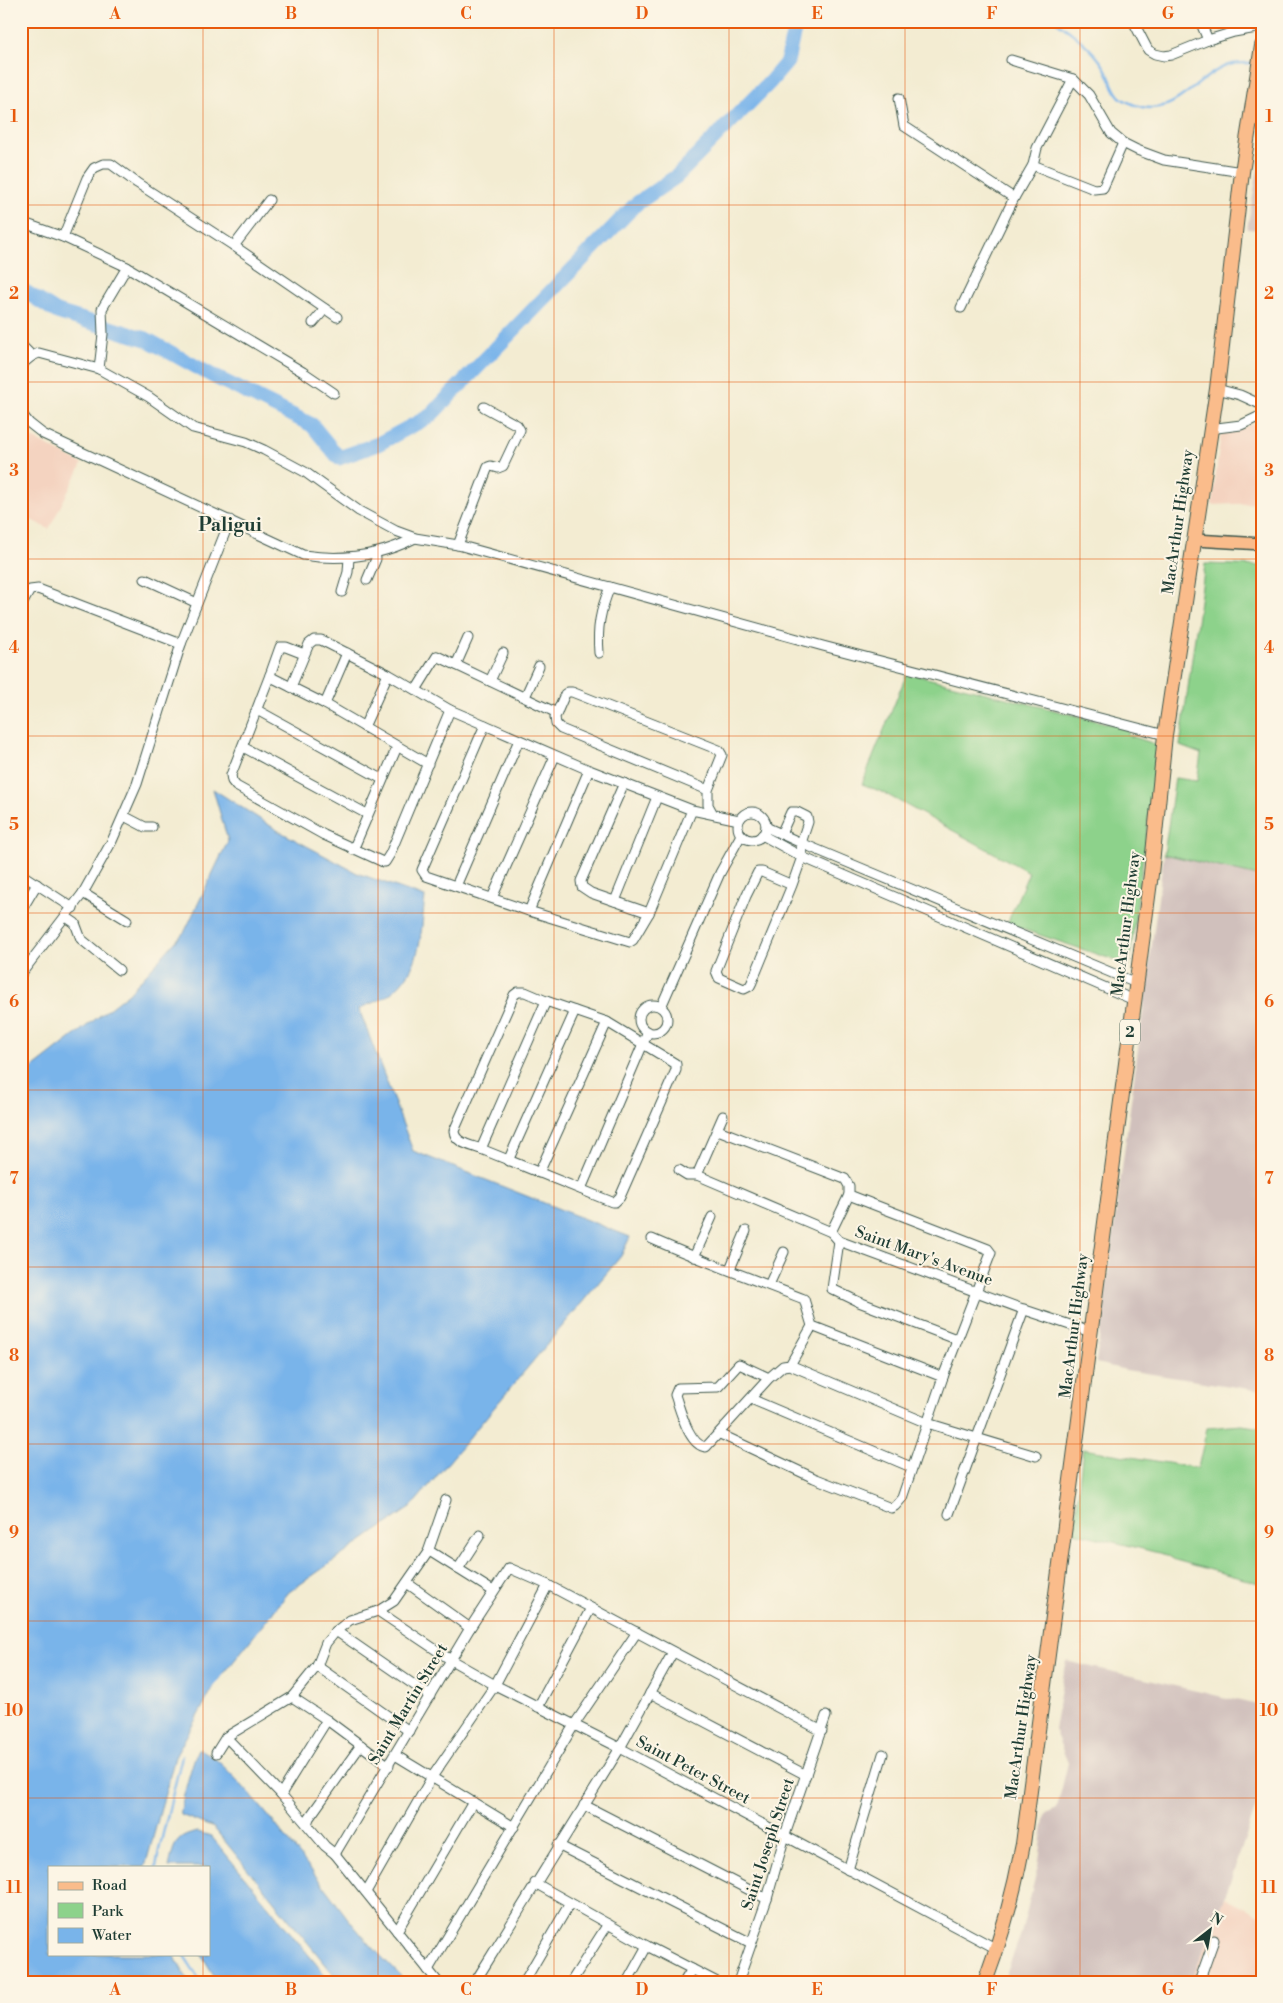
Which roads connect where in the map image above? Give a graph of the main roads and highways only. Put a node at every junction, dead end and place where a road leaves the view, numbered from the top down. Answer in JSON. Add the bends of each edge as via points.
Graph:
{"nodes":[{"id":1,"x":1262,"y":46,"type":"edge"},
{"id":2,"x":1195,"y":540,"type":"junction"},
{"id":3,"x":1262,"y":544,"type":"edge"},
{"id":4,"x":985,"y":1982,"type":"edge"}],
"edges":[{"from":1,"to":2,"type":"highway","name":"MacArthur Highway","number":"2","via":[[1242,172]]},
{"from":2,"to":3,"type":"main road"},
{"from":2,"to":4,"type":"highway","name":"MacArthur Highway","number":"2","via":[[1165,735],[1151,874],[1023,1844],[1014,1892]]}]}
